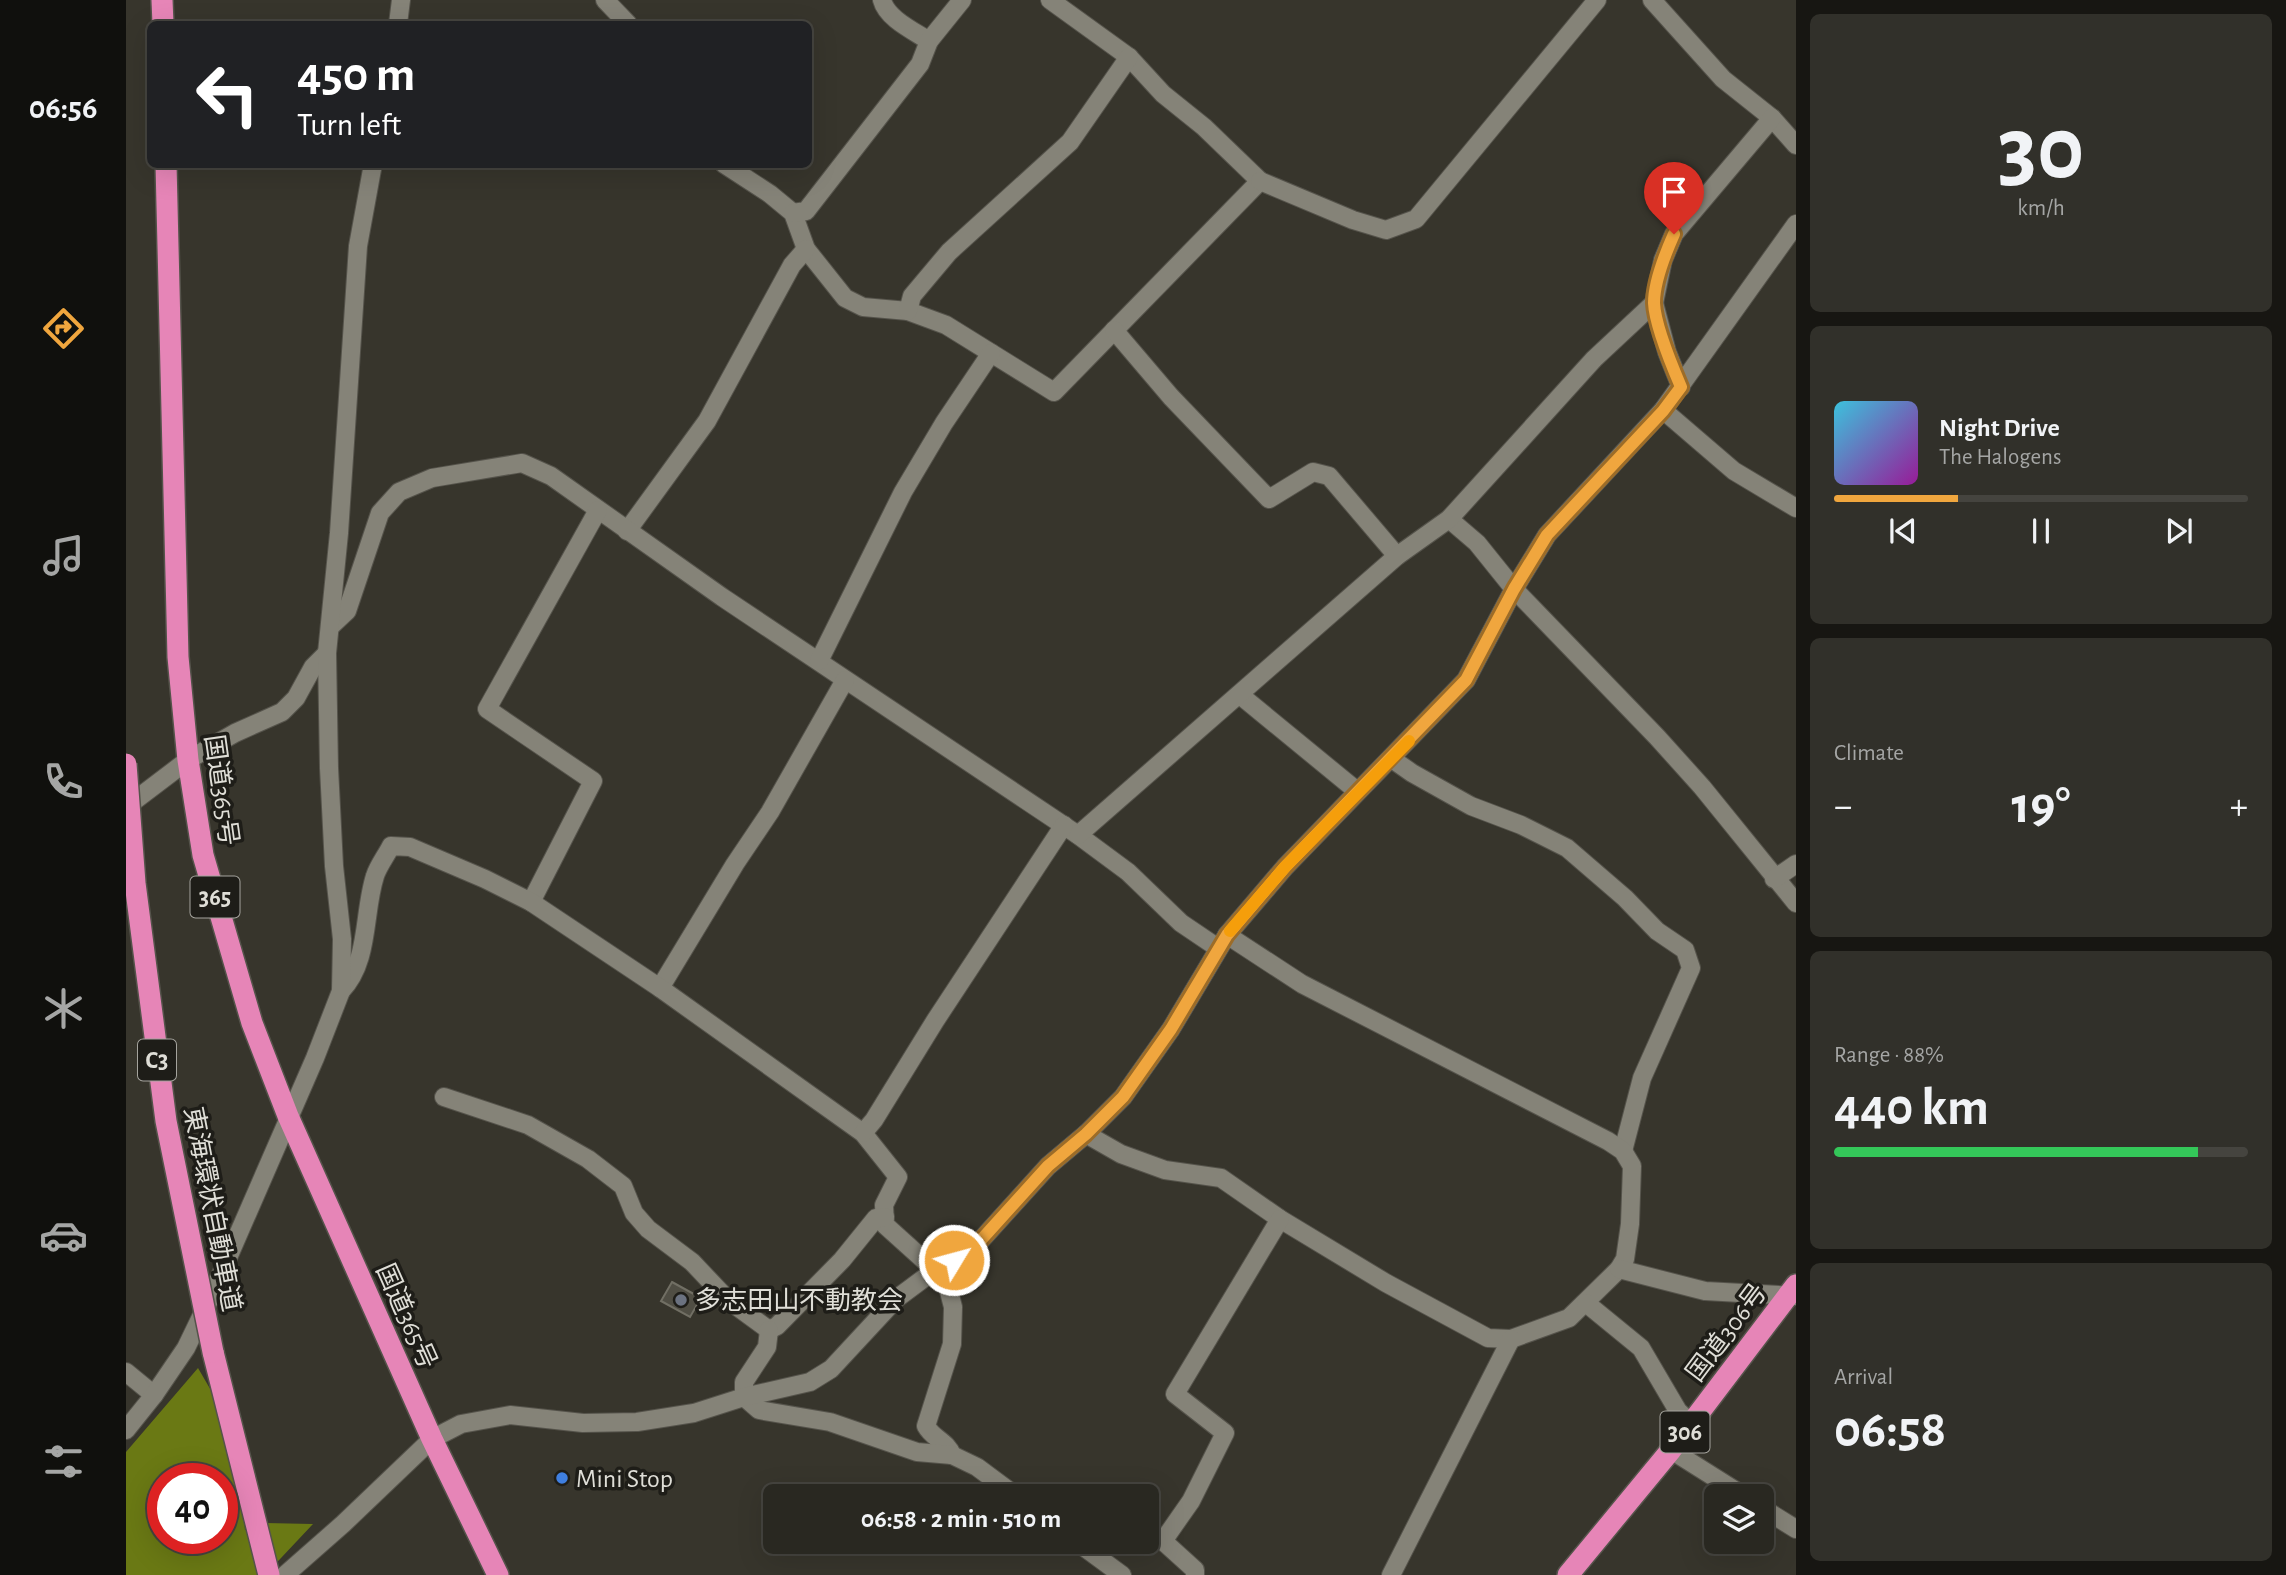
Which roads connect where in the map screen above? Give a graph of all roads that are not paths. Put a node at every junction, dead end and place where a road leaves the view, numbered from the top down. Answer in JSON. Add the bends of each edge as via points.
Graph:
{"nodes":[{"id":1,"x":162,"y":0,"type":"edge"},
{"id":2,"x":401,"y":0,"type":"edge"},
{"id":3,"x":605,"y":0,"type":"edge"},
{"id":4,"x":882,"y":0,"type":"edge"},
{"id":5,"x":962,"y":0,"type":"edge"},
{"id":6,"x":1050,"y":0,"type":"edge"},
{"id":7,"x":1597,"y":0,"type":"edge"},
{"id":8,"x":1652,"y":0,"type":"edge"},
{"id":9,"x":163,"y":21,"type":"edge"},
{"id":10,"x":398,"y":21,"type":"edge"},
{"id":11,"x":625,"y":21,"type":"edge"},
{"id":12,"x":929,"y":41,"type":"junction"},
{"id":13,"x":1129,"y":57,"type":"junction"},
{"id":14,"x":1772,"y":118,"type":"junction"},
{"id":15,"x":1796,"y":145,"type":"edge"},
{"id":16,"x":166,"y":168,"type":"edge"},
{"id":17,"x":372,"y":168,"type":"edge"},
{"id":18,"x":730,"y":168,"type":"edge"},
{"id":19,"x":1260,"y":181,"type":"junction"},
{"id":20,"x":793,"y":213,"type":"junction"},
{"id":21,"x":1796,"y":224,"type":"edge"},
{"id":22,"x":806,"y":249,"type":"junction"},
{"id":23,"x":1654,"y":303,"type":"junction"},
{"id":24,"x":908,"y":311,"type":"junction"},
{"id":25,"x":1114,"y":330,"type":"junction"},
{"id":26,"x":991,"y":353,"type":"junction"},
{"id":27,"x":1681,"y":387,"type":"junction"},
{"id":28,"x":1663,"y":411,"type":"junction"},
{"id":29,"x":1796,"y":508,"type":"edge"},
{"id":30,"x":598,"y":510,"type":"junction"},
{"id":31,"x":1449,"y":519,"type":"junction"},
{"id":32,"x":627,"y":531,"type":"junction"},
{"id":33,"x":1397,"y":556,"type":"junction"},
{"id":34,"x":1514,"y":589,"type":"junction"},
{"id":35,"x":331,"y":626,"type":"junction"},
{"id":36,"x":327,"y":653,"type":"junction"},
{"id":37,"x":819,"y":661,"type":"junction"},
{"id":38,"x":845,"y":680,"type":"junction"},
{"id":39,"x":1240,"y":695,"type":"junction"},
{"id":40,"x":1392,"y":759,"type":"junction"},
{"id":41,"x":188,"y":760,"type":"junction"},
{"id":42,"x":126,"y":764,"type":"edge"},
{"id":43,"x":1357,"y":791,"type":"junction"},
{"id":44,"x":126,"y":807,"type":"edge"},
{"id":45,"x":1071,"y":830,"type":"junction"},
{"id":46,"x":1796,"y":864,"type":"edge"},
{"id":47,"x":1774,"y":879,"type":"junction"},
{"id":48,"x":531,"y":902,"type":"junction"},
{"id":49,"x":1796,"y":903,"type":"edge"},
{"id":50,"x":1222,"y":941,"type":"junction"},
{"id":51,"x":660,"y":988,"type":"junction"},
{"id":52,"x":341,"y":991,"type":"junction"},
{"id":53,"x":444,"y":1097,"type":"dead end"},
{"id":54,"x":288,"y":1116,"type":"junction"},
{"id":55,"x":863,"y":1133,"type":"junction"},
{"id":56,"x":1086,"y":1134,"type":"junction"},
{"id":57,"x":1623,"y":1151,"type":"junction"},
{"id":58,"x":884,"y":1217,"type":"junction"},
{"id":59,"x":1280,"y":1219,"type":"junction"},
{"id":60,"x":1619,"y":1269,"type":"junction"},
{"id":61,"x":935,"y":1270,"type":"junction"},
{"id":62,"x":1794,"y":1292,"type":"edge"},
{"id":63,"x":1586,"y":1303,"type":"junction"},
{"id":64,"x":769,"y":1330,"type":"junction"},
{"id":65,"x":1511,"y":1339,"type":"junction"},
{"id":66,"x":126,"y":1371,"type":"edge"},
{"id":67,"x":154,"y":1395,"type":"junction"},
{"id":68,"x":744,"y":1396,"type":"junction"},
{"id":69,"x":1691,"y":1423,"type":"junction"},
{"id":70,"x":126,"y":1430,"type":"edge"},
{"id":71,"x":432,"y":1439,"type":"junction"},
{"id":72,"x":1671,"y":1450,"type":"junction"},
{"id":73,"x":952,"y":1455,"type":"junction"},
{"id":74,"x":1000,"y":1484,"type":"edge"},
{"id":75,"x":1725,"y":1484,"type":"edge"},
{"id":76,"x":1774,"y":1515,"type":"edge"},
{"id":77,"x":1796,"y":1529,"type":"edge"},
{"id":78,"x":1093,"y":1554,"type":"edge"},
{"id":79,"x":269,"y":1575,"type":"edge"},
{"id":80,"x":285,"y":1575,"type":"edge"},
{"id":81,"x":498,"y":1575,"type":"edge"},
{"id":82,"x":1122,"y":1575,"type":"edge"},
{"id":83,"x":1195,"y":1575,"type":"edge"},
{"id":84,"x":1391,"y":1575,"type":"edge"},
{"id":85,"x":1568,"y":1575,"type":"edge"}],
"edges":[{"from":1,"to":9,"type":"highway"},
{"from":2,"to":10,"type":"street"},
{"from":3,"to":11,"type":"street"},
{"from":4,"to":12,"type":"street","via":[[891,15]]},
{"from":5,"to":12,"type":"street"},
{"from":6,"to":13,"type":"street"},
{"from":7,"to":19,"type":"street","via":[[1416,219],[1387,230]]},
{"from":8,"to":14,"type":"street","via":[[1723,79]]},
{"from":12,"to":20,"type":"street","via":[[920,64],[806,211]]},
{"from":13,"to":19,"type":"street"},
{"from":13,"to":24,"type":"street","via":[[1070,142],[949,252],[912,296]]},
{"from":14,"to":15,"type":"street"},
{"from":14,"to":23,"type":"street","via":[[1674,234]]},
{"from":16,"to":41,"type":"highway","name":"国道365号","number":"365","via":[[178,657]]},
{"from":17,"to":35,"type":"street","via":[[358,246]]},
{"from":18,"to":20,"type":"street"},
{"from":19,"to":25,"type":"street"},
{"from":20,"to":22,"type":"street"},
{"from":21,"to":27,"type":"street"},
{"from":22,"to":24,"type":"street","via":[[845,298],[863,307]]},
{"from":22,"to":32,"type":"street","via":[[792,265],[707,421]]},
{"from":23,"to":27,"type":"street"},
{"from":23,"to":31,"type":"street","via":[[1594,359]]},
{"from":24,"to":26,"type":"street","via":[[946,325]]},
{"from":25,"to":26,"type":"street","via":[[1054,392]]},
{"from":25,"to":33,"type":"street","via":[[1269,499],[1313,472],[1329,476]]},
{"from":26,"to":37,"type":"street","via":[[903,492]]},
{"from":27,"to":28,"type":"street"},
{"from":28,"to":29,"type":"street","via":[[1734,471]]},
{"from":28,"to":34,"type":"street","via":[[1547,535]]},
{"from":30,"to":32,"type":"street"},
{"from":30,"to":35,"type":"street","via":[[551,476],[522,463],[432,478],[398,492],[380,513],[347,611]]},
{"from":30,"to":48,"type":"street","via":[[486,709],[593,781]]},
{"from":31,"to":33,"type":"street"},
{"from":31,"to":34,"type":"street","via":[[1477,543]]},
{"from":32,"to":37,"type":"street"},
{"from":33,"to":39,"type":"street"},
{"from":34,"to":40,"type":"street","via":[[1466,680]]},
{"from":34,"to":47,"type":"street","via":[[1702,787]]},
{"from":35,"to":36,"type":"street"},
{"from":36,"to":41,"type":"street","via":[[282,712]]},
{"from":36,"to":52,"type":"street"},
{"from":37,"to":38,"type":"street"},
{"from":38,"to":45,"type":"street"},
{"from":38,"to":51,"type":"street"},
{"from":39,"to":43,"type":"street"},
{"from":39,"to":45,"type":"street"},
{"from":40,"to":43,"type":"street"},
{"from":40,"to":57,"type":"street","via":[[1471,806],[1567,848],[1657,932],[1685,950],[1691,968],[1642,1078]]},
{"from":41,"to":44,"type":"street"},
{"from":41,"to":54,"type":"highway","name":"国道365号","number":"365","via":[[203,855],[252,1023]]},
{"from":42,"to":79,"type":"highway","name":"東海環状自動車道","number":"C3","bridge":true,"via":[[138,909],[166,1121],[213,1352]]},
{"from":43,"to":50,"type":"street"},
{"from":45,"to":50,"type":"street","via":[[1128,872],[1181,923]]},
{"from":45,"to":55,"type":"street","via":[[934,1021]]},
{"from":46,"to":47,"type":"street"},
{"from":47,"to":49,"type":"street"},
{"from":48,"to":51,"type":"street"},
{"from":48,"to":52,"type":"street","via":[[410,847],[390,846],[375,876],[352,980]]},
{"from":50,"to":56,"type":"street","via":[[1184,1009],[1123,1097]]},
{"from":50,"to":57,"type":"street"},
{"from":51,"to":55,"type":"street"},
{"from":52,"to":54,"type":"street"},
{"from":53,"to":64,"type":"street","via":[[528,1125],[588,1159],[623,1186],[634,1213],[648,1229]]},
{"from":54,"to":67,"type":"street","via":[[214,1290],[186,1348]]},
{"from":54,"to":71,"type":"highway","name":"国道365号","number":"365"},
{"from":55,"to":58,"type":"street","via":[[898,1177],[884,1205]]},
{"from":56,"to":59,"type":"street","via":[[1164,1170],[1221,1178]]},
{"from":56,"to":61,"type":"street","via":[[1048,1166],[972,1250]]},
{"from":57,"to":60,"type":"street","via":[[1632,1166],[1627,1247]]},
{"from":58,"to":61,"type":"street","via":[[885,1225]]},
{"from":58,"to":64,"type":"street","via":[[876,1218],[842,1260]]},
{"from":59,"to":65,"type":"street","via":[[1488,1338]]},
{"from":59,"to":83,"type":"street","via":[[1175,1394],[1225,1433],[1191,1502],[1163,1541]]},
{"from":60,"to":62,"type":"street","via":[[1705,1291]]},
{"from":60,"to":63,"type":"street"},
{"from":61,"to":68,"type":"street","via":[[896,1299],[831,1369],[810,1382]]},
{"from":61,"to":73,"type":"street","via":[[946,1280],[953,1307],[952,1344],[926,1426]]},
{"from":62,"to":69,"type":"highway","name":"国道306号","number":"306"},
{"from":63,"to":65,"type":"street","via":[[1569,1318]]},
{"from":63,"to":69,"type":"street","via":[[1641,1348],[1678,1410]]},
{"from":64,"to":68,"type":"street","via":[[767,1347],[744,1382]]},
{"from":65,"to":84,"type":"street"},
{"from":66,"to":67,"type":"street"},
{"from":67,"to":70,"type":"street"},
{"from":68,"to":71,"type":"street","via":[[694,1413],[637,1422],[583,1423],[510,1415],[461,1423]]},
{"from":68,"to":73,"type":"street","via":[[758,1410],[830,1422],[917,1452]]},
{"from":69,"to":72,"type":"highway","name":"国道306号","number":"306"},
{"from":71,"to":80,"type":"street"},
{"from":71,"to":81,"type":"highway","name":"国道365号","number":"365"},
{"from":72,"to":75,"type":"street"},
{"from":72,"to":85,"type":"highway","name":"国道306号","number":"306"},
{"from":73,"to":74,"type":"street"},
{"from":76,"to":77,"type":"street"},
{"from":78,"to":82,"type":"street"}]}
